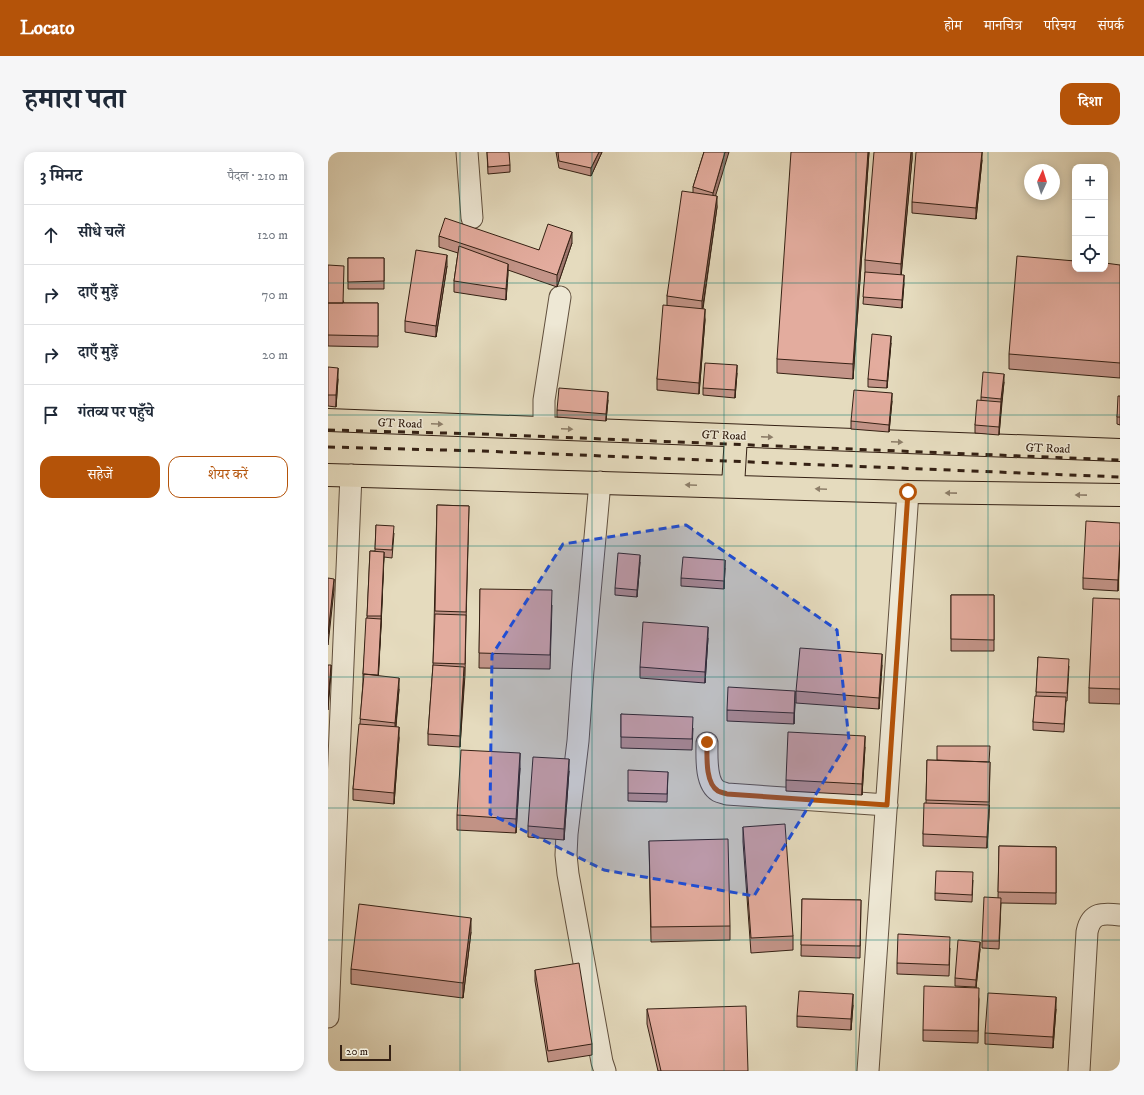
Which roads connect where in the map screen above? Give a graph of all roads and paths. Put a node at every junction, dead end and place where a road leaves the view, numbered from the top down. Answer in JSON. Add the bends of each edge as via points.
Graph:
{"nodes":[{"id":1,"x":467,"y":152,"type":"edge"},
{"id":2,"x":472,"y":218,"type":"dead end"},
{"id":3,"x":560,"y":297,"type":"dead end"},
{"id":4,"x":328,"y":420,"type":"edge"},
{"id":5,"x":544,"y":428,"type":"junction"},
{"id":6,"x":736,"y":436,"type":"junction"},
{"id":7,"x":1120,"y":450,"type":"edge"},
{"id":8,"x":328,"y":475,"type":"edge"},
{"id":9,"x":351,"y":475,"type":"junction"},
{"id":10,"x":600,"y":482,"type":"junction"},
{"id":11,"x":733,"y":486,"type":"junction"},
{"id":12,"x":908,"y":492,"type":"junction"},
{"id":13,"x":1120,"y":495,"type":"edge"},
{"id":14,"x":707,"y":742,"type":"dead end"},
{"id":15,"x":887,"y":805,"type":"junction"},
{"id":16,"x":1120,"y":915,"type":"edge"},
{"id":17,"x":328,"y":1017,"type":"edge"},
{"id":18,"x":605,"y":1071,"type":"edge"},
{"id":19,"x":868,"y":1071,"type":"edge"},
{"id":20,"x":1079,"y":1071,"type":"edge"}],
"edges":[{"from":1,"to":2,"type":"lane"},
{"from":3,"to":5,"type":"lane","via":[[544,400]]},
{"from":4,"to":5,"type":"highway","name":"GT Road","one_way":true},
{"from":5,"to":6,"type":"highway","name":"GT Road","one_way":true},
{"from":6,"to":7,"type":"highway","name":"GT Road","one_way":true},
{"from":6,"to":11,"type":"highway"},
{"from":8,"to":9,"type":"highway"},
{"from":9,"to":10,"type":"highway"},
{"from":9,"to":17,"type":"lane"},
{"from":11,"to":10,"type":"highway","one_way":true},
{"from":10,"to":18,"type":"lane","via":[[566,855]]},
{"from":12,"to":11,"type":"highway","one_way":true},
{"from":13,"to":12,"type":"highway","one_way":true},
{"from":12,"to":15,"type":"lane"},
{"from":14,"to":15,"type":"lane","via":[[708,776],[718,791],[727,794]]},
{"from":15,"to":19,"type":"lane"},
{"from":16,"to":20,"type":"lane","via":[[1096,916],[1089,922]]}]}
